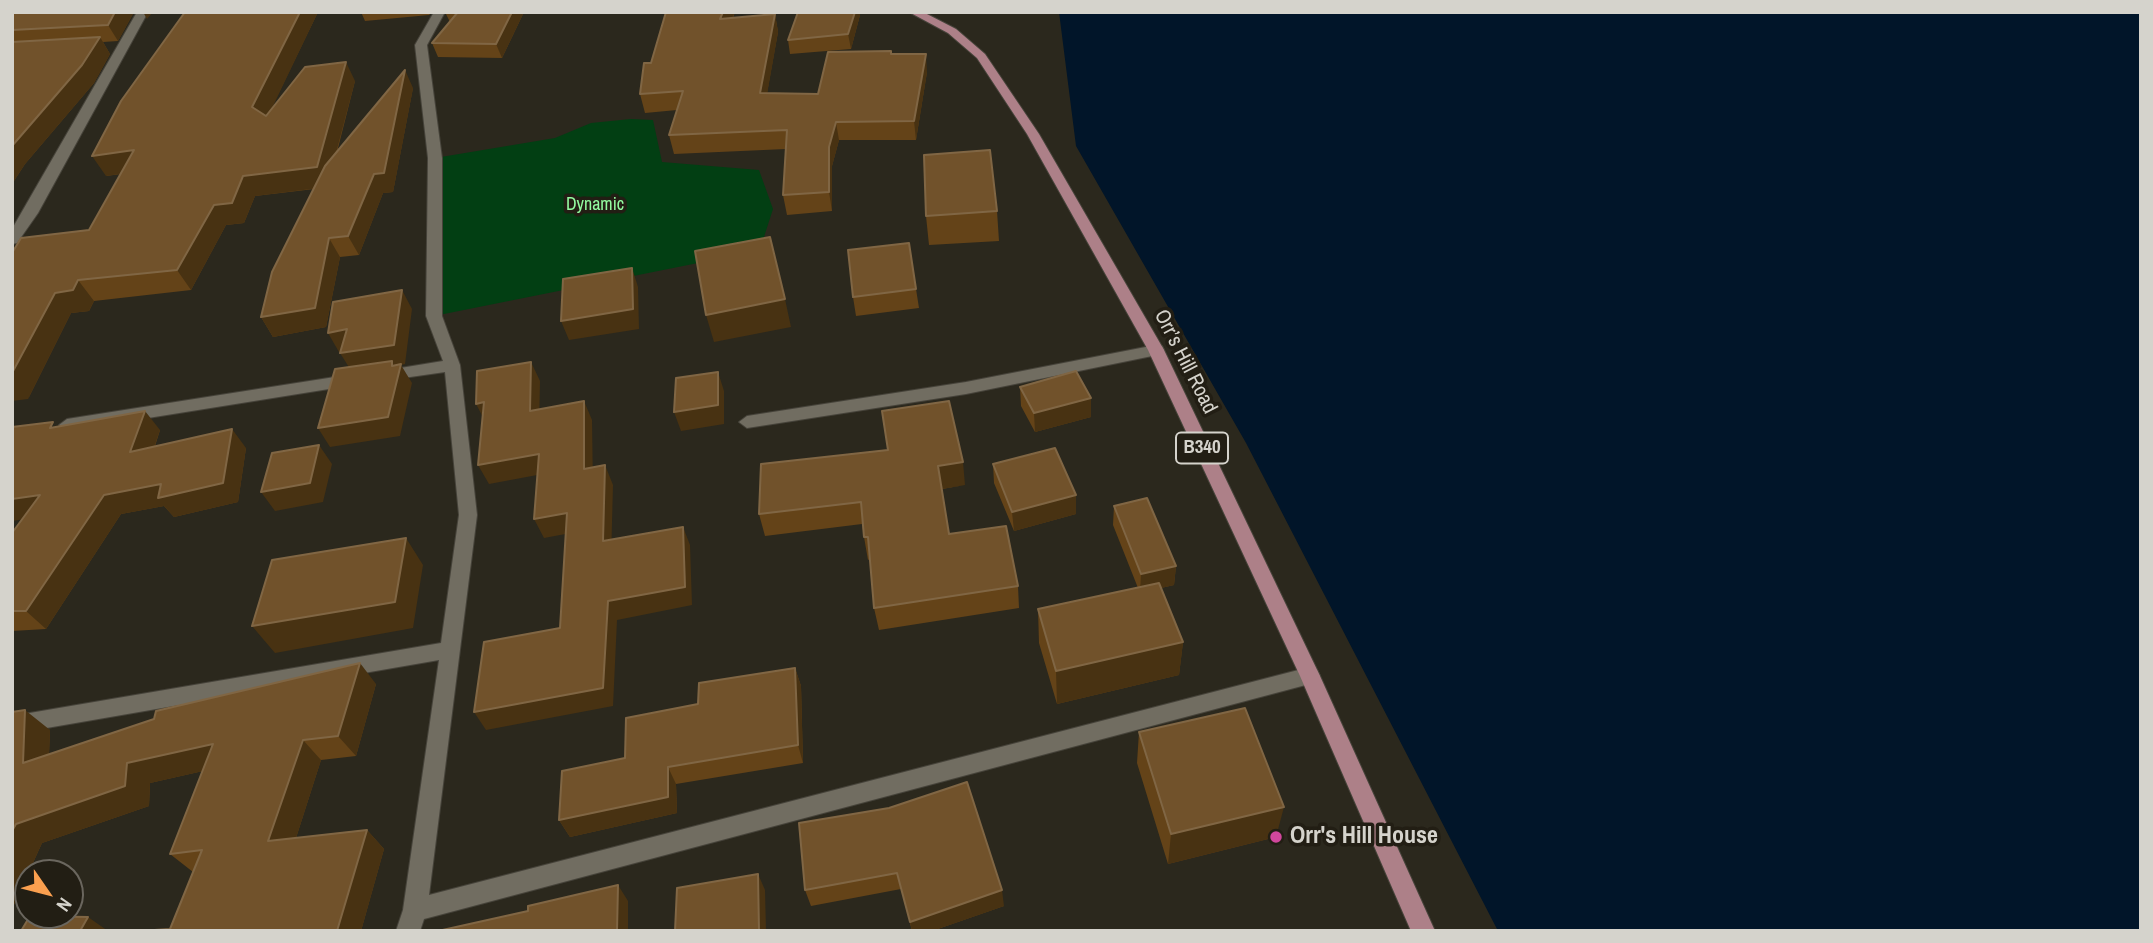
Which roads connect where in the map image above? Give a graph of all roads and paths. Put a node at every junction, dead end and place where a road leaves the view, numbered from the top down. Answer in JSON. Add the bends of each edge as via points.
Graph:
{"nodes":[{"id":1,"x":143,"y":12,"type":"edge"},
{"id":2,"x":440,"y":12,"type":"edge"},
{"id":3,"x":914,"y":12,"type":"edge"},
{"id":4,"x":12,"y":240,"type":"edge"},
{"id":5,"x":1156,"y":350,"type":"junction"},
{"id":6,"x":452,"y":365,"type":"junction"},
{"id":7,"x":747,"y":422,"type":"dead end"},
{"id":8,"x":52,"y":428,"type":"edge"},
{"id":9,"x":452,"y":649,"type":"junction"},
{"id":10,"x":1310,"y":676,"type":"junction"},
{"id":11,"x":12,"y":725,"type":"edge"},
{"id":12,"x":412,"y":920,"type":"edge"},
{"id":13,"x":1423,"y":931,"type":"edge"}],
"edges":[{"from":1,"to":4,"type":"street","via":[[117,48],[31,213]]},
{"from":2,"to":6,"type":"street","via":[[421,45],[435,158],[434,316]]},
{"from":3,"to":5,"type":"main road","name":"Orr’s Hill Road","number":"B340","via":[[952,31],[981,56],[1033,134]]},
{"from":5,"to":7,"type":"street","via":[[966,388]]},
{"from":5,"to":10,"type":"main road","name":"Orr’s Hill Road","number":"B340"},
{"from":6,"to":8,"type":"street"},
{"from":6,"to":9,"type":"street","via":[[468,515]]},
{"from":9,"to":11,"type":"street"},
{"from":9,"to":12,"type":"street"},
{"from":10,"to":12,"type":"street"},
{"from":10,"to":13,"type":"main road","name":"Orr’s Hill Road","number":"B340"}]}
